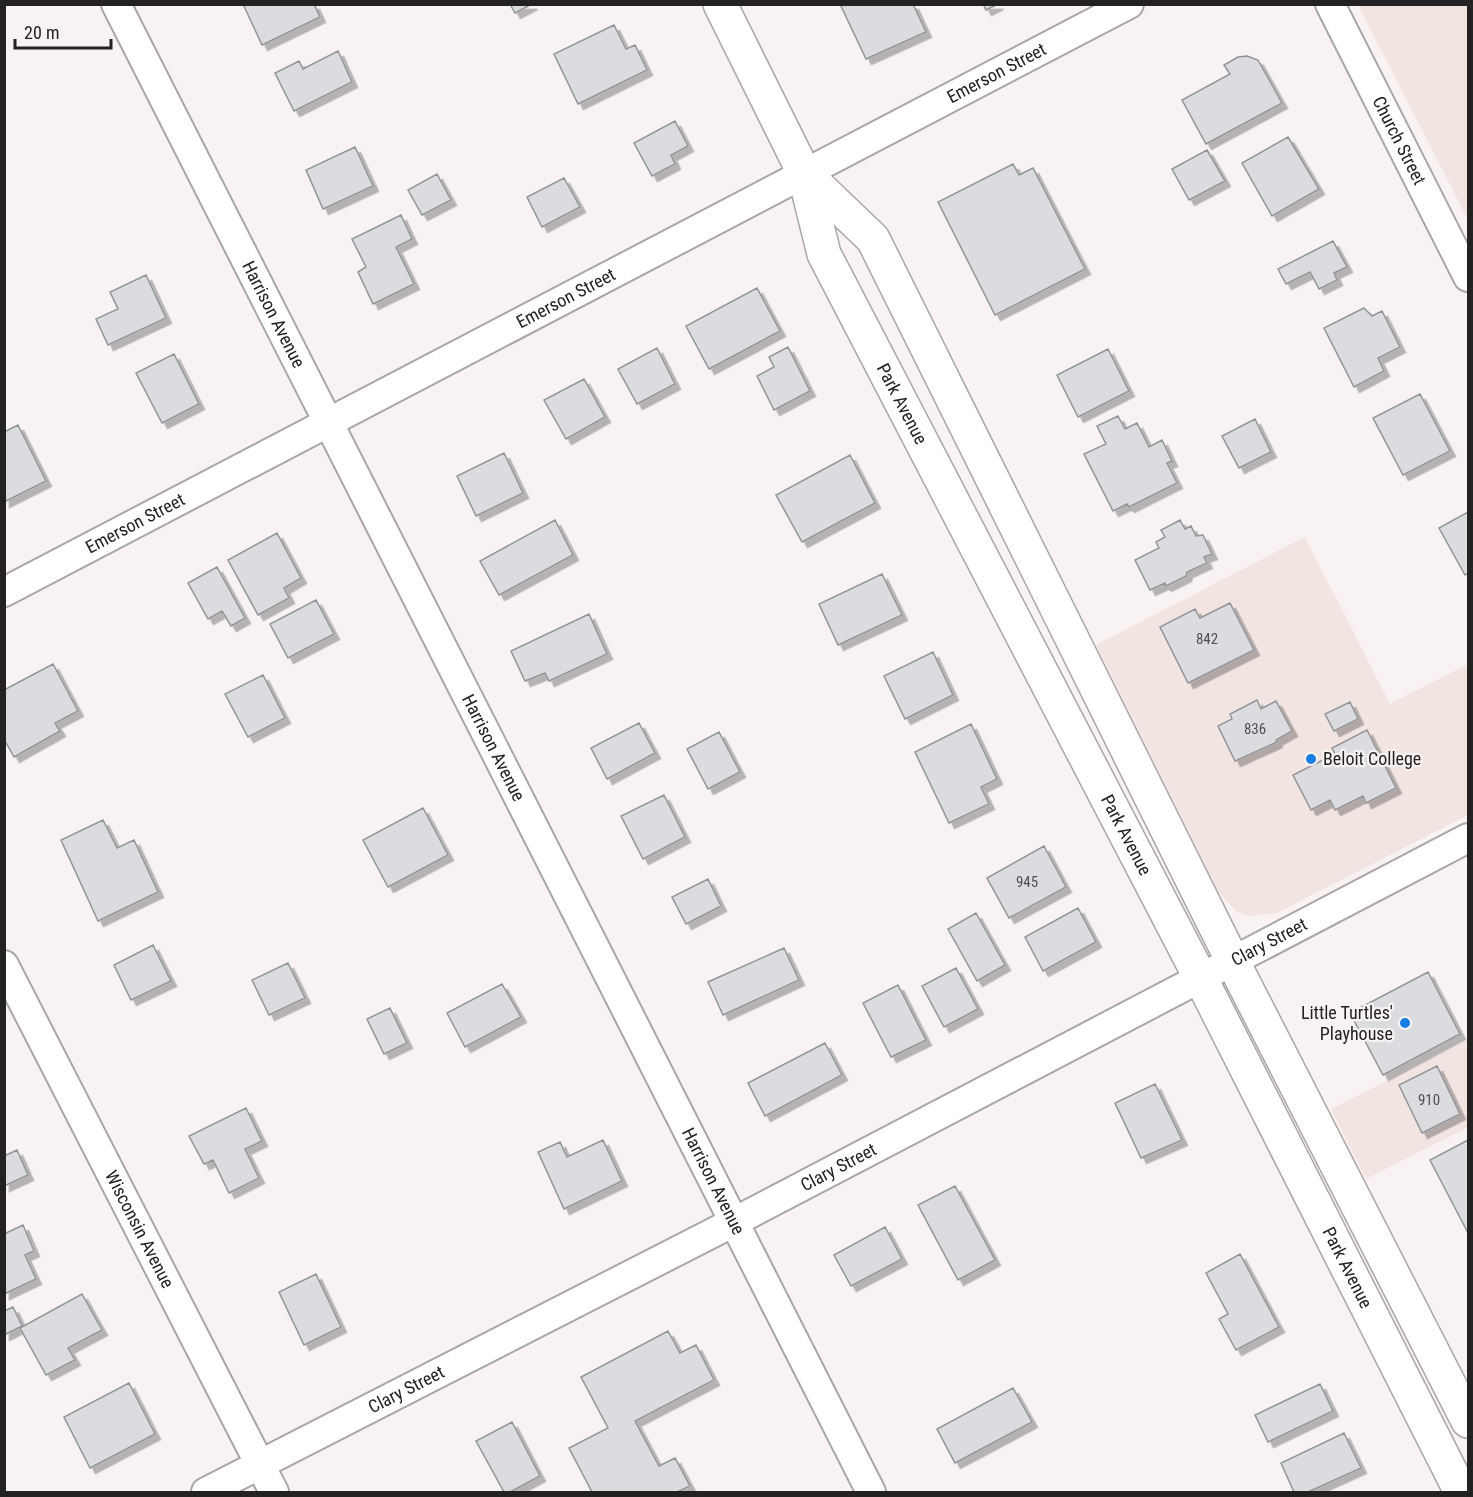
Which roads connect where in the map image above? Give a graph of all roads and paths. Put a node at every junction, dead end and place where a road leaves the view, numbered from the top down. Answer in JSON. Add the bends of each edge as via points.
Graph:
{"nodes":[{"id":1,"x":116,"y":4,"type":"edge"},
{"id":2,"x":720,"y":4,"type":"edge"},
{"id":3,"x":1129,"y":4,"type":"edge"},
{"id":4,"x":1330,"y":4,"type":"edge"},
{"id":5,"x":804,"y":173,"type":"junction"},
{"id":6,"x":1468,"y":277,"type":"edge"},
{"id":7,"x":327,"y":423,"type":"junction"},
{"id":8,"x":4,"y":592,"type":"edge"},
{"id":9,"x":1468,"y":838,"type":"edge"},
{"id":10,"x":1232,"y":960,"type":"junction"},
{"id":11,"x":4,"y":964,"type":"edge"},
{"id":12,"x":1200,"y":977,"type":"junction"},
{"id":13,"x":732,"y":1222,"type":"junction"},
{"id":14,"x":1468,"y":1421,"type":"edge"},
{"id":15,"x":261,"y":1465,"type":"junction"},
{"id":16,"x":206,"y":1492,"type":"edge"},
{"id":17,"x":274,"y":1492,"type":"edge"},
{"id":18,"x":871,"y":1492,"type":"edge"},
{"id":19,"x":1461,"y":1492,"type":"edge"}],
"edges":[{"from":1,"to":7,"type":"street","name":"Harrison Avenue"},
{"from":2,"to":5,"type":"street","name":"Park Avenue"},
{"from":3,"to":5,"type":"street","name":"Emerson Street"},
{"from":4,"to":6,"type":"street","name":"Church Street"},
{"from":5,"to":7,"type":"street","name":"Emerson Street"},
{"from":5,"to":10,"type":"street","name":"Park Avenue","via":[[873,238]]},
{"from":5,"to":12,"type":"street","name":"Park Avenue","via":[[824,254]]},
{"from":7,"to":8,"type":"street","name":"Emerson Street"},
{"from":7,"to":13,"type":"street","name":"Harrison Avenue"},
{"from":9,"to":10,"type":"street","name":"Clary Street"},
{"from":10,"to":12,"type":"street","name":"Clary Street"},
{"from":10,"to":14,"type":"street","name":"Park Avenue"},
{"from":11,"to":15,"type":"street","name":"Wisconsin Avenue"},
{"from":12,"to":13,"type":"street","name":"Clary Street"},
{"from":12,"to":19,"type":"street","name":"Park Avenue"},
{"from":13,"to":15,"type":"street","name":"Clary Street"},
{"from":13,"to":18,"type":"street","name":"Harrison Avenue"},
{"from":15,"to":16,"type":"street","name":"Clary Street"},
{"from":15,"to":17,"type":"street","name":"Wisconsin Avenue"}]}
